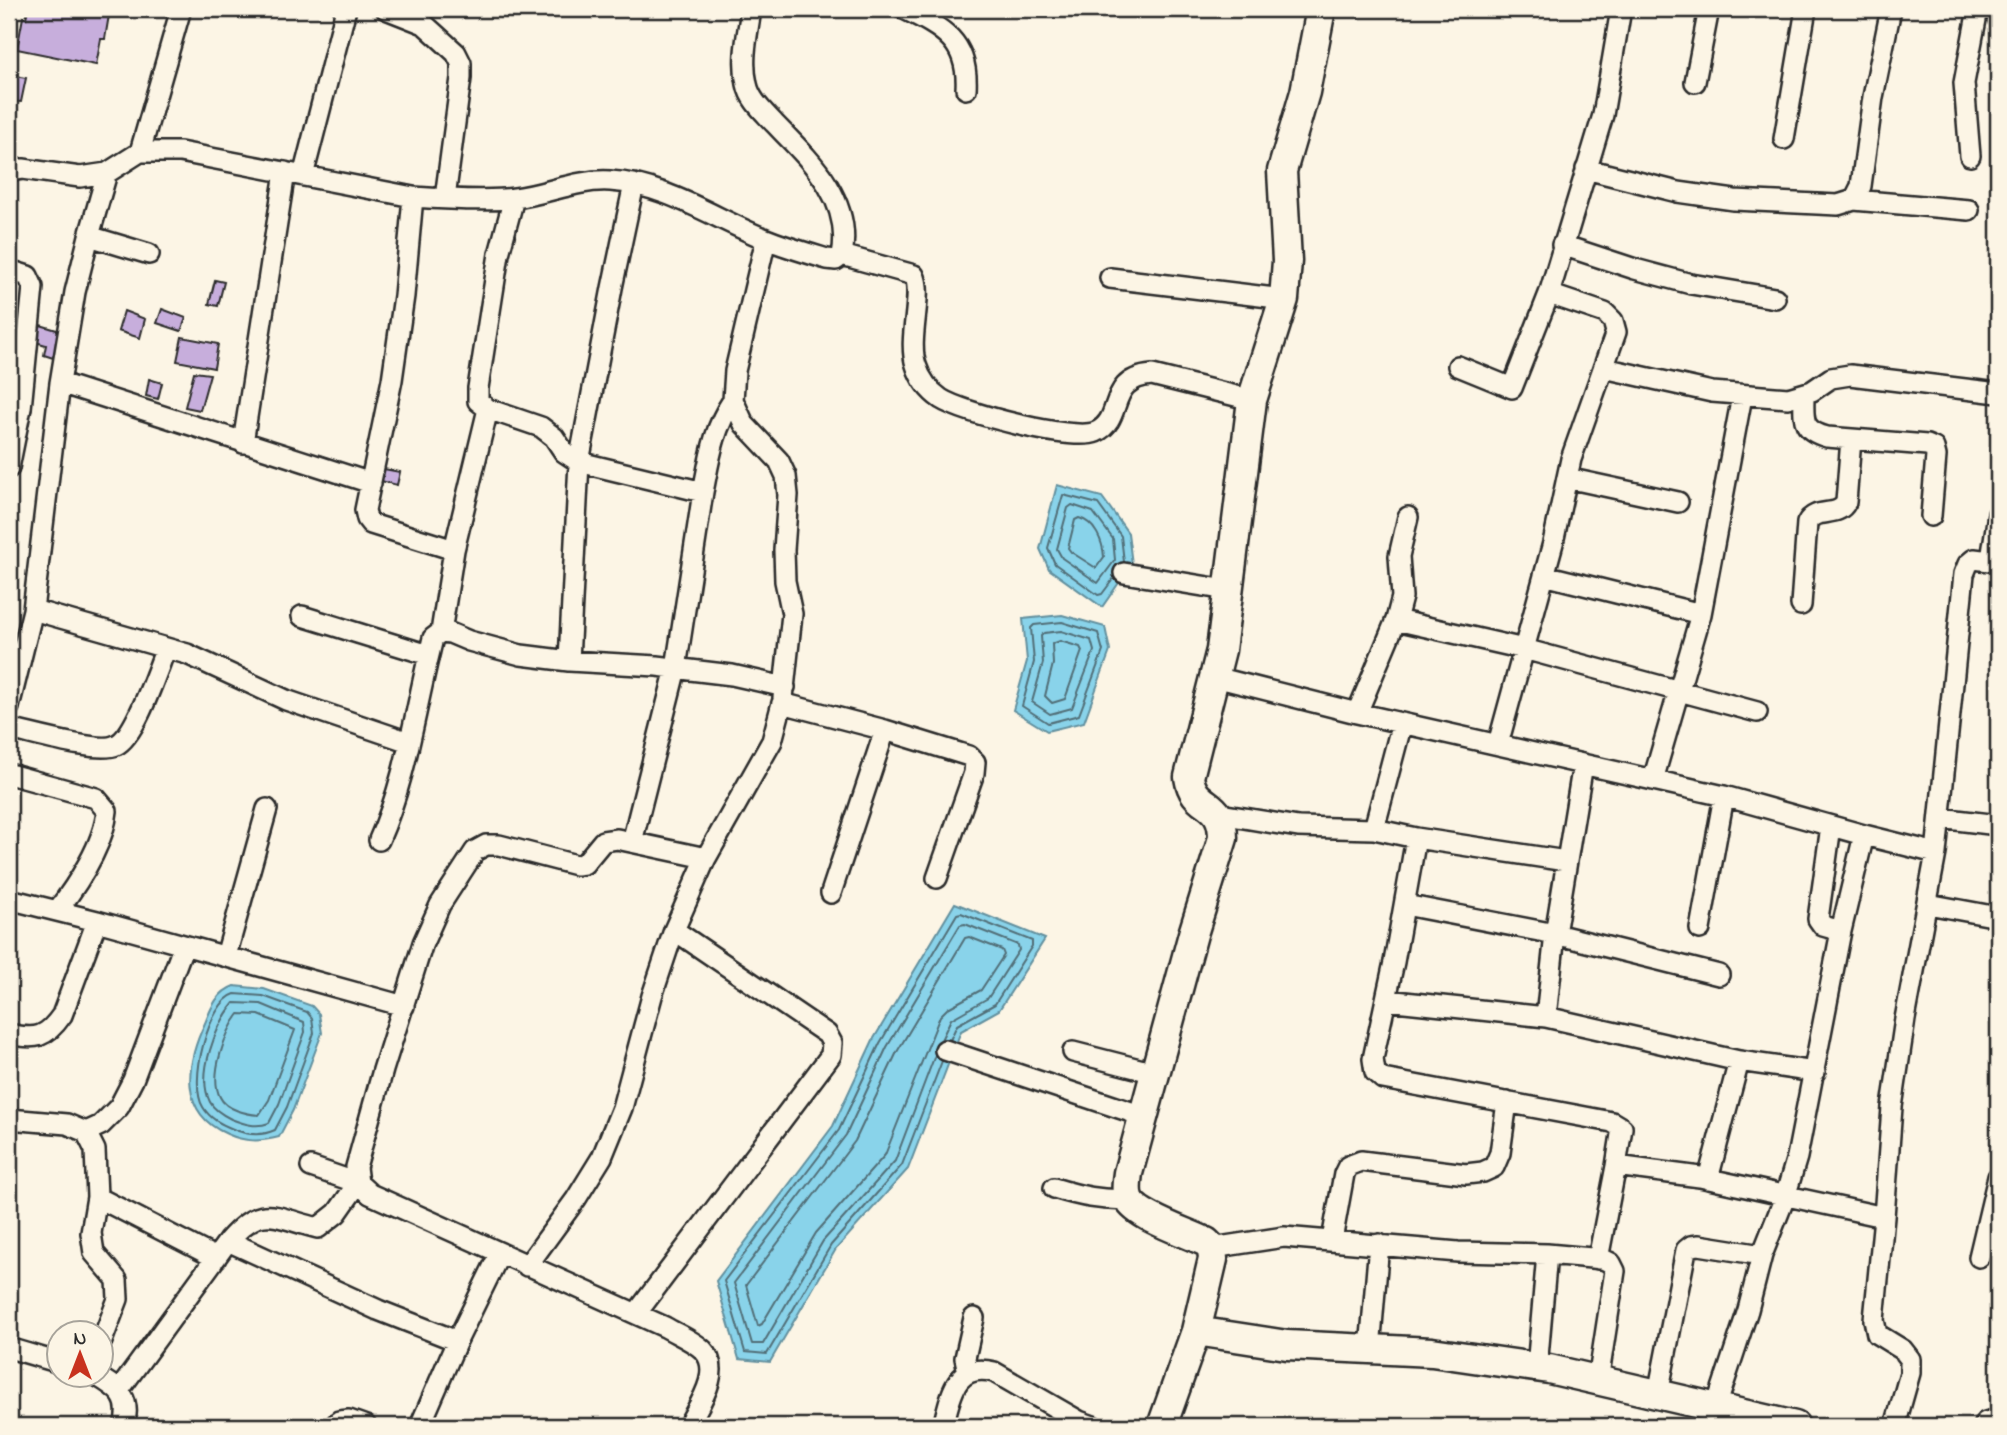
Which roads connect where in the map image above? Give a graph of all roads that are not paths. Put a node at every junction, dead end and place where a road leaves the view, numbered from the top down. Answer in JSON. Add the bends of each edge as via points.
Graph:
{"nodes":[{"id":1,"x":181,"y":9,"type":"edge"},
{"id":2,"x":346,"y":9,"type":"edge"},
{"id":3,"x":386,"y":9,"type":"edge"},
{"id":4,"x":751,"y":9,"type":"edge"},
{"id":5,"x":904,"y":9,"type":"edge"},
{"id":6,"x":1321,"y":9,"type":"edge"},
{"id":7,"x":1621,"y":9,"type":"edge"},
{"id":8,"x":1709,"y":9,"type":"edge"},
{"id":9,"x":1806,"y":9,"type":"edge"},
{"id":10,"x":1891,"y":9,"type":"edge"},
{"id":11,"x":1978,"y":9,"type":"edge"},
{"id":12,"x":1695,"y":82,"type":"dead end"},
{"id":13,"x":967,"y":89,"type":"dead end"},
{"id":14,"x":1784,"y":139,"type":"dead end"},
{"id":15,"x":140,"y":152,"type":"junction"},
{"id":16,"x":1970,"y":156,"type":"dead end"},
{"id":17,"x":1586,"y":169,"type":"junction"},
{"id":18,"x":9,"y":171,"type":"edge"},
{"id":19,"x":107,"y":173,"type":"junction"},
{"id":20,"x":294,"y":174,"type":"junction"},
{"id":21,"x":634,"y":184,"type":"junction"},
{"id":22,"x":413,"y":197,"type":"junction"},
{"id":23,"x":445,"y":198,"type":"junction"},
{"id":24,"x":514,"y":198,"type":"junction"},
{"id":25,"x":1854,"y":200,"type":"junction"},
{"id":26,"x":1969,"y":211,"type":"dead end"},
{"id":27,"x":89,"y":236,"type":"junction"},
{"id":28,"x":766,"y":239,"type":"junction"},
{"id":29,"x":1562,"y":245,"type":"junction"},
{"id":30,"x":149,"y":254,"type":"dead end"},
{"id":31,"x":842,"y":255,"type":"junction"},
{"id":32,"x":9,"y":270,"type":"edge"},
{"id":33,"x":1110,"y":278,"type":"dead end"},
{"id":34,"x":1549,"y":294,"type":"junction"},
{"id":35,"x":1775,"y":298,"type":"dead end"},
{"id":36,"x":1284,"y":299,"type":"junction"},
{"id":37,"x":1458,"y":366,"type":"dead end"},
{"id":38,"x":1604,"y":368,"type":"junction"},
{"id":39,"x":60,"y":383,"type":"junction"},
{"id":40,"x":1998,"y":393,"type":"edge"},
{"id":41,"x":1804,"y":394,"type":"junction"},
{"id":42,"x":1742,"y":396,"type":"junction"},
{"id":43,"x":733,"y":400,"type":"junction"},
{"id":44,"x":1252,"y":400,"type":"junction"},
{"id":45,"x":488,"y":409,"type":"junction"},
{"id":46,"x":1851,"y":439,"type":"junction"},
{"id":47,"x":243,"y":443,"type":"junction"},
{"id":48,"x":579,"y":462,"type":"junction"},
{"id":49,"x":9,"y":468,"type":"edge"},
{"id":50,"x":1567,"y":478,"type":"junction"},
{"id":51,"x":370,"y":482,"type":"junction"},
{"id":52,"x":703,"y":492,"type":"junction"},
{"id":53,"x":1678,"y":502,"type":"dead end"},
{"id":54,"x":1998,"y":514,"type":"edge"},
{"id":55,"x":1931,"y":516,"type":"dead end"},
{"id":56,"x":1408,"y":517,"type":"dead end"},
{"id":57,"x":454,"y":550,"type":"junction"},
{"id":58,"x":1995,"y":561,"type":"edge"},
{"id":59,"x":1124,"y":573,"type":"dead end"},
{"id":60,"x":1545,"y":575,"type":"junction"},
{"id":61,"x":1227,"y":590,"type":"junction"},
{"id":62,"x":1801,"y":605,"type":"dead end"},
{"id":63,"x":33,"y":610,"type":"junction"},
{"id":64,"x":1701,"y":614,"type":"junction"},
{"id":65,"x":302,"y":616,"type":"dead end"},
{"id":66,"x":1396,"y":620,"type":"junction"},
{"id":67,"x":441,"y":632,"type":"junction"},
{"id":68,"x":166,"y":648,"type":"junction"},
{"id":69,"x":1524,"y":649,"type":"junction"},
{"id":70,"x":429,"y":655,"type":"junction"},
{"id":71,"x":569,"y":662,"type":"junction"},
{"id":72,"x":676,"y":668,"type":"junction"},
{"id":73,"x":1215,"y":677,"type":"junction"},
{"id":74,"x":1681,"y":691,"type":"junction"},
{"id":75,"x":784,"y":695,"type":"junction"},
{"id":76,"x":9,"y":707,"type":"edge"},
{"id":77,"x":1757,"y":712,"type":"dead end"},
{"id":78,"x":1357,"y":713,"type":"junction"},
{"id":79,"x":1402,"y":723,"type":"junction"},
{"id":80,"x":9,"y":729,"type":"edge"},
{"id":81,"x":885,"y":730,"type":"junction"},
{"id":82,"x":409,"y":742,"type":"junction"},
{"id":83,"x":1498,"y":744,"type":"junction"},
{"id":84,"x":1583,"y":764,"type":"junction"},
{"id":85,"x":9,"y":774,"type":"edge"},
{"id":86,"x":1653,"y":780,"type":"junction"},
{"id":87,"x":1724,"y":796,"type":"junction"},
{"id":88,"x":267,"y":809,"type":"dead end"},
{"id":89,"x":1220,"y":814,"type":"junction"},
{"id":90,"x":1940,"y":818,"type":"junction"},
{"id":91,"x":1998,"y":824,"type":"edge"},
{"id":92,"x":1831,"y":826,"type":"junction"},
{"id":93,"x":1374,"y":829,"type":"junction"},
{"id":94,"x":1864,"y":835,"type":"junction"},
{"id":95,"x":1416,"y":838,"type":"junction"},
{"id":96,"x":379,"y":840,"type":"dead end"},
{"id":97,"x":632,"y":842,"type":"junction"},
{"id":98,"x":1936,"y":853,"type":"junction"},
{"id":99,"x":706,"y":858,"type":"junction"},
{"id":100,"x":1566,"y":861,"type":"junction"},
{"id":101,"x":937,"y":878,"type":"dead end"},
{"id":102,"x":831,"y":893,"type":"dead end"},
{"id":103,"x":9,"y":899,"type":"edge"},
{"id":104,"x":1928,"y":904,"type":"junction"},
{"id":105,"x":1405,"y":905,"type":"junction"},
{"id":106,"x":57,"y":911,"type":"junction"},
{"id":107,"x":1998,"y":917,"type":"edge"},
{"id":108,"x":97,"y":921,"type":"junction"},
{"id":109,"x":1700,"y":929,"type":"dead end"},
{"id":110,"x":674,"y":930,"type":"junction"},
{"id":111,"x":1841,"y":931,"type":"junction"},
{"id":112,"x":1555,"y":934,"type":"junction"},
{"id":113,"x":184,"y":945,"type":"junction"},
{"id":114,"x":226,"y":956,"type":"junction"},
{"id":115,"x":1719,"y":975,"type":"dead end"},
{"id":116,"x":1386,"y":1000,"type":"junction"},
{"id":117,"x":404,"y":1006,"type":"junction"},
{"id":118,"x":1546,"y":1017,"type":"junction"},
{"id":119,"x":9,"y":1034,"type":"edge"},
{"id":120,"x":945,"y":1050,"type":"dead end"},
{"id":121,"x":1073,"y":1052,"type":"dead end"},
{"id":122,"x":1739,"y":1061,"type":"junction"},
{"id":123,"x":1815,"y":1072,"type":"junction"},
{"id":124,"x":1155,"y":1073,"type":"junction"},
{"id":125,"x":1507,"y":1102,"type":"junction"},
{"id":126,"x":1143,"y":1116,"type":"junction"},
{"id":127,"x":9,"y":1119,"type":"edge"},
{"id":128,"x":86,"y":1132,"type":"junction"},
{"id":129,"x":1616,"y":1166,"type":"junction"},
{"id":130,"x":311,"y":1167,"type":"dead end"},
{"id":131,"x":1998,"y":1177,"type":"edge"},
{"id":132,"x":1709,"y":1179,"type":"junction"},
{"id":133,"x":358,"y":1183,"type":"junction"},
{"id":134,"x":1054,"y":1188,"type":"dead end"},
{"id":135,"x":97,"y":1197,"type":"junction"},
{"id":136,"x":1785,"y":1197,"type":"junction"},
{"id":137,"x":1129,"y":1199,"type":"junction"},
{"id":138,"x":1884,"y":1217,"type":"junction"},
{"id":139,"x":1332,"y":1240,"type":"junction"},
{"id":140,"x":228,"y":1241,"type":"junction"},
{"id":141,"x":1379,"y":1244,"type":"junction"},
{"id":142,"x":1212,"y":1248,"type":"junction"},
{"id":143,"x":500,"y":1253,"type":"junction"},
{"id":144,"x":1547,"y":1254,"type":"junction"},
{"id":145,"x":1762,"y":1255,"type":"junction"},
{"id":146,"x":1979,"y":1257,"type":"dead end"},
{"id":147,"x":216,"y":1258,"type":"junction"},
{"id":148,"x":1598,"y":1259,"type":"junction"},
{"id":149,"x":527,"y":1266,"type":"junction"},
{"id":150,"x":636,"y":1314,"type":"junction"},
{"id":151,"x":974,"y":1318,"type":"dead end"},
{"id":152,"x":110,"y":1320,"type":"edge"},
{"id":153,"x":1196,"y":1331,"type":"junction"},
{"id":154,"x":457,"y":1341,"type":"junction"},
{"id":155,"x":9,"y":1348,"type":"edge"},
{"id":156,"x":1370,"y":1349,"type":"junction"},
{"id":157,"x":46,"y":1359,"type":"edge"},
{"id":158,"x":1537,"y":1368,"type":"junction"},
{"id":159,"x":968,"y":1373,"type":"junction"},
{"id":160,"x":1598,"y":1381,"type":"junction"},
{"id":161,"x":116,"y":1387,"type":"edge"},
{"id":162,"x":120,"y":1389,"type":"junction"},
{"id":163,"x":1658,"y":1394,"type":"junction"},
{"id":164,"x":1716,"y":1407,"type":"junction"},
{"id":165,"x":1998,"y":1424,"type":"edge"},
{"id":166,"x":124,"y":1426,"type":"edge"},
{"id":167,"x":334,"y":1426,"type":"edge"},
{"id":168,"x":366,"y":1426,"type":"edge"},
{"id":169,"x":420,"y":1426,"type":"edge"},
{"id":170,"x":688,"y":1426,"type":"edge"},
{"id":171,"x":943,"y":1426,"type":"edge"},
{"id":172,"x":1093,"y":1426,"type":"edge"},
{"id":173,"x":1162,"y":1426,"type":"edge"},
{"id":174,"x":1795,"y":1426,"type":"edge"},
{"id":175,"x":1895,"y":1426,"type":"edge"},
{"id":176,"x":1989,"y":1426,"type":"edge"}],
"edges":[{"from":1,"to":15,"type":"street"},
{"from":2,"to":20,"type":"street"},
{"from":3,"to":23,"type":"street","via":[[424,24],[461,63]]},
{"from":4,"to":31,"type":"street","via":[[747,85],[756,103],[833,191],[844,223]]},
{"from":5,"to":13,"type":"street","via":[[933,23],[955,41],[967,70]]},
{"from":6,"to":36,"type":"street","via":[[1306,92],[1282,171],[1287,261]]},
{"from":7,"to":17,"type":"street","via":[[1603,115]]},
{"from":8,"to":12,"type":"street"},
{"from":9,"to":14,"type":"street"},
{"from":10,"to":25,"type":"street","via":[[1861,186]]},
{"from":11,"to":16,"type":"street","via":[[1964,83]]},
{"from":15,"to":19,"type":"street"},
{"from":15,"to":20,"type":"street","via":[[180,152]]},
{"from":17,"to":25,"type":"street","via":[[1678,192],[1734,200],[1838,205]]},
{"from":17,"to":29,"type":"street"},
{"from":18,"to":19,"type":"street","via":[[80,177]]},
{"from":19,"to":27,"type":"street"},
{"from":20,"to":22,"type":"street"},
{"from":20,"to":47,"type":"street"},
{"from":21,"to":24,"type":"street","via":[[580,184]]},
{"from":21,"to":28,"type":"street"},
{"from":21,"to":48,"type":"street"},
{"from":22,"to":23,"type":"street"},
{"from":22,"to":51,"type":"street","via":[[392,380]]},
{"from":23,"to":24,"type":"street"},
{"from":24,"to":45,"type":"street","via":[[499,254],[478,388],[478,401]]},
{"from":25,"to":26,"type":"street"},
{"from":27,"to":30,"type":"street"},
{"from":27,"to":39,"type":"street"},
{"from":28,"to":31,"type":"street","via":[[827,260]]},
{"from":28,"to":43,"type":"street","via":[[734,371]]},
{"from":29,"to":34,"type":"street"},
{"from":29,"to":35,"type":"street","via":[[1691,284]]},
{"from":31,"to":44,"type":"street","via":[[914,275],[914,361],[922,381],[957,407],[1031,428],[1082,434],[1101,430],[1126,384],[1137,376],[1152,375]]},
{"from":32,"to":49,"type":"street","via":[[28,275],[33,287],[21,408]]},
{"from":33,"to":36,"type":"street"},
{"from":34,"to":37,"type":"street","via":[[1512,387]]},
{"from":34,"to":38,"type":"street","via":[[1605,313],[1613,321],[1616,332]]},
{"from":36,"to":44,"type":"street"},
{"from":38,"to":42,"type":"street"},
{"from":38,"to":50,"type":"street"},
{"from":39,"to":47,"type":"street"},
{"from":39,"to":63,"type":"street"},
{"from":40,"to":41,"type":"street","via":[[1850,375],[1831,378]]},
{"from":41,"to":42,"type":"street"},
{"from":41,"to":46,"type":"street","via":[[1807,428],[1827,438]]},
{"from":42,"to":64,"type":"street"},
{"from":43,"to":52,"type":"street","via":[[719,421]]},
{"from":43,"to":75,"type":"street","via":[[744,424],[779,461],[786,476],[785,581],[792,614]]},
{"from":44,"to":61,"type":"street"},
{"from":45,"to":48,"type":"street","via":[[541,427]]},
{"from":45,"to":57,"type":"street"},
{"from":46,"to":55,"type":"street","via":[[1934,448]]},
{"from":46,"to":62,"type":"street","via":[[1843,509],[1817,514],[1807,523]]},
{"from":47,"to":51,"type":"street"},
{"from":48,"to":52,"type":"street"},
{"from":48,"to":71,"type":"street"},
{"from":50,"to":53,"type":"street"},
{"from":50,"to":60,"type":"street"},
{"from":51,"to":57,"type":"street","via":[[365,510],[371,524]]},
{"from":52,"to":72,"type":"street"},
{"from":54,"to":58,"type":"street"},
{"from":56,"to":66,"type":"street","via":[[1399,556],[1402,597]]},
{"from":57,"to":67,"type":"street"},
{"from":58,"to":90,"type":"street","via":[[1975,559],[1964,574]]},
{"from":59,"to":61,"type":"street"},
{"from":60,"to":64,"type":"street"},
{"from":60,"to":69,"type":"street"},
{"from":61,"to":73,"type":"street"},
{"from":63,"to":68,"type":"street"},
{"from":63,"to":76,"type":"street"},
{"from":64,"to":74,"type":"street"},
{"from":65,"to":70,"type":"street"},
{"from":66,"to":69,"type":"street"},
{"from":66,"to":78,"type":"street"},
{"from":67,"to":70,"type":"street","via":[[433,638]]},
{"from":67,"to":71,"type":"street","via":[[521,655]]},
{"from":68,"to":80,"type":"street","via":[[134,724],[116,746],[98,748]]},
{"from":68,"to":82,"type":"street","via":[[286,699]]},
{"from":69,"to":74,"type":"street"},
{"from":69,"to":83,"type":"street"},
{"from":70,"to":82,"type":"street"},
{"from":71,"to":72,"type":"street"},
{"from":72,"to":75,"type":"street","via":[[732,675]]},
{"from":72,"to":97,"type":"street"},
{"from":73,"to":78,"type":"street"},
{"from":73,"to":89,"type":"street","via":[[1189,777],[1198,797]]},
{"from":74,"to":77,"type":"street"},
{"from":74,"to":86,"type":"street"},
{"from":75,"to":81,"type":"street"},
{"from":75,"to":99,"type":"street","via":[[772,741]]},
{"from":78,"to":79,"type":"street"},
{"from":79,"to":83,"type":"street"},
{"from":79,"to":93,"type":"street"},
{"from":81,"to":101,"type":"street","via":[[969,756],[975,762]]},
{"from":81,"to":102,"type":"street"},
{"from":82,"to":96,"type":"street"},
{"from":83,"to":84,"type":"street"},
{"from":84,"to":86,"type":"street"},
{"from":84,"to":100,"type":"street"},
{"from":85,"to":106,"type":"street","via":[[96,798],[107,811],[105,827]]},
{"from":86,"to":87,"type":"street"},
{"from":87,"to":92,"type":"street"},
{"from":87,"to":109,"type":"street"},
{"from":88,"to":114,"type":"street"},
{"from":89,"to":93,"type":"street","via":[[1298,827]]},
{"from":89,"to":124,"type":"street","via":[[1223,838]]},
{"from":90,"to":91,"type":"street"},
{"from":90,"to":98,"type":"street"},
{"from":92,"to":94,"type":"street"},
{"from":92,"to":111,"type":"street","via":[[1818,919],[1823,926]]},
{"from":93,"to":95,"type":"street"},
{"from":94,"to":98,"type":"street"},
{"from":94,"to":111,"type":"street"},
{"from":95,"to":100,"type":"street"},
{"from":95,"to":105,"type":"street"},
{"from":97,"to":99,"type":"street"},
{"from":97,"to":117,"type":"street","via":[[603,841],[590,860],[576,865],[499,845],[475,851],[440,905]]},
{"from":98,"to":104,"type":"street"},
{"from":99,"to":110,"type":"street"},
{"from":100,"to":112,"type":"street"},
{"from":103,"to":106,"type":"street"},
{"from":104,"to":107,"type":"street"},
{"from":104,"to":138,"type":"street","via":[[1892,1107]]},
{"from":105,"to":112,"type":"street"},
{"from":105,"to":116,"type":"street"},
{"from":106,"to":108,"type":"street"},
{"from":108,"to":113,"type":"street"},
{"from":108,"to":119,"type":"street","via":[[62,1015],[53,1027],[42,1036]]},
{"from":110,"to":149,"type":"street","via":[[622,1108],[602,1157]]},
{"from":110,"to":150,"type":"street","via":[[827,1034],[831,1055]]},
{"from":111,"to":123,"type":"street"},
{"from":112,"to":115,"type":"street"},
{"from":112,"to":118,"type":"street"},
{"from":113,"to":114,"type":"street"},
{"from":113,"to":128,"type":"street","via":[[119,1107]]},
{"from":114,"to":117,"type":"street"},
{"from":116,"to":118,"type":"street"},
{"from":116,"to":125,"type":"street","via":[[1373,1059],[1375,1072],[1383,1079]]},
{"from":117,"to":133,"type":"street","via":[[356,1167]]},
{"from":118,"to":122,"type":"street"},
{"from":120,"to":126,"type":"street"},
{"from":121,"to":124,"type":"street"},
{"from":122,"to":123,"type":"street"},
{"from":122,"to":132,"type":"street"},
{"from":123,"to":136,"type":"street"},
{"from":124,"to":126,"type":"street"},
{"from":125,"to":129,"type":"street","via":[[1612,1122],[1622,1128]]},
{"from":125,"to":139,"type":"street","via":[[1500,1153],[1494,1167],[1483,1172],[1466,1174],[1360,1161],[1348,1166]]},
{"from":126,"to":137,"type":"street","via":[[1128,1173]]},
{"from":127,"to":128,"type":"street","via":[[67,1124]]},
{"from":128,"to":135,"type":"street","via":[[95,1150]]},
{"from":129,"to":132,"type":"street"},
{"from":129,"to":148,"type":"street"},
{"from":130,"to":133,"type":"street"},
{"from":131,"to":146,"type":"street"},
{"from":132,"to":136,"type":"street"},
{"from":133,"to":140,"type":"street","via":[[337,1213],[318,1228],[265,1214],[245,1222]]},
{"from":133,"to":143,"type":"street","via":[[370,1194]]},
{"from":134,"to":137,"type":"street","via":[[1084,1197]]},
{"from":135,"to":147,"type":"street"},
{"from":135,"to":152,"type":"street","via":[[91,1233],[94,1252],[117,1280],[118,1299]]},
{"from":136,"to":138,"type":"street"},
{"from":136,"to":145,"type":"street"},
{"from":137,"to":142,"type":"street","via":[[1137,1210]]},
{"from":138,"to":175,"type":"street","via":[[1874,1320],[1877,1334],[1910,1359]]},
{"from":139,"to":141,"type":"street"},
{"from":139,"to":142,"type":"street","via":[[1284,1237]]},
{"from":140,"to":147,"type":"street"},
{"from":140,"to":154,"type":"street"},
{"from":141,"to":144,"type":"street"},
{"from":141,"to":156,"type":"street"},
{"from":142,"to":153,"type":"street"},
{"from":143,"to":149,"type":"street"},
{"from":143,"to":154,"type":"street"},
{"from":144,"to":148,"type":"street"},
{"from":144,"to":158,"type":"street"},
{"from":145,"to":163,"type":"street","via":[[1699,1245],[1686,1250]]},
{"from":145,"to":164,"type":"street"},
{"from":147,"to":162,"type":"street"},
{"from":148,"to":160,"type":"street","via":[[1611,1263],[1615,1271]]},
{"from":149,"to":150,"type":"street"},
{"from":150,"to":170,"type":"street","via":[[704,1350],[711,1364],[712,1377]]},
{"from":151,"to":159,"type":"street","via":[[965,1359]]},
{"from":153,"to":156,"type":"street","via":[[1287,1345]]},
{"from":153,"to":173,"type":"street"},
{"from":154,"to":169,"type":"street"},
{"from":155,"to":157,"type":"street"},
{"from":156,"to":158,"type":"street","via":[[1432,1352]]},
{"from":158,"to":160,"type":"street"},
{"from":159,"to":171,"type":"street","via":[[957,1382]]},
{"from":159,"to":172,"type":"street","via":[[994,1372]]},
{"from":160,"to":163,"type":"street"},
{"from":161,"to":162,"type":"street"},
{"from":162,"to":166,"type":"street","via":[[129,1411]]},
{"from":163,"to":164,"type":"street"},
{"from":164,"to":174,"type":"street"},
{"from":165,"to":176,"type":"street"},
{"from":167,"to":168,"type":"street","via":[[339,1420],[349,1420]]}]}
